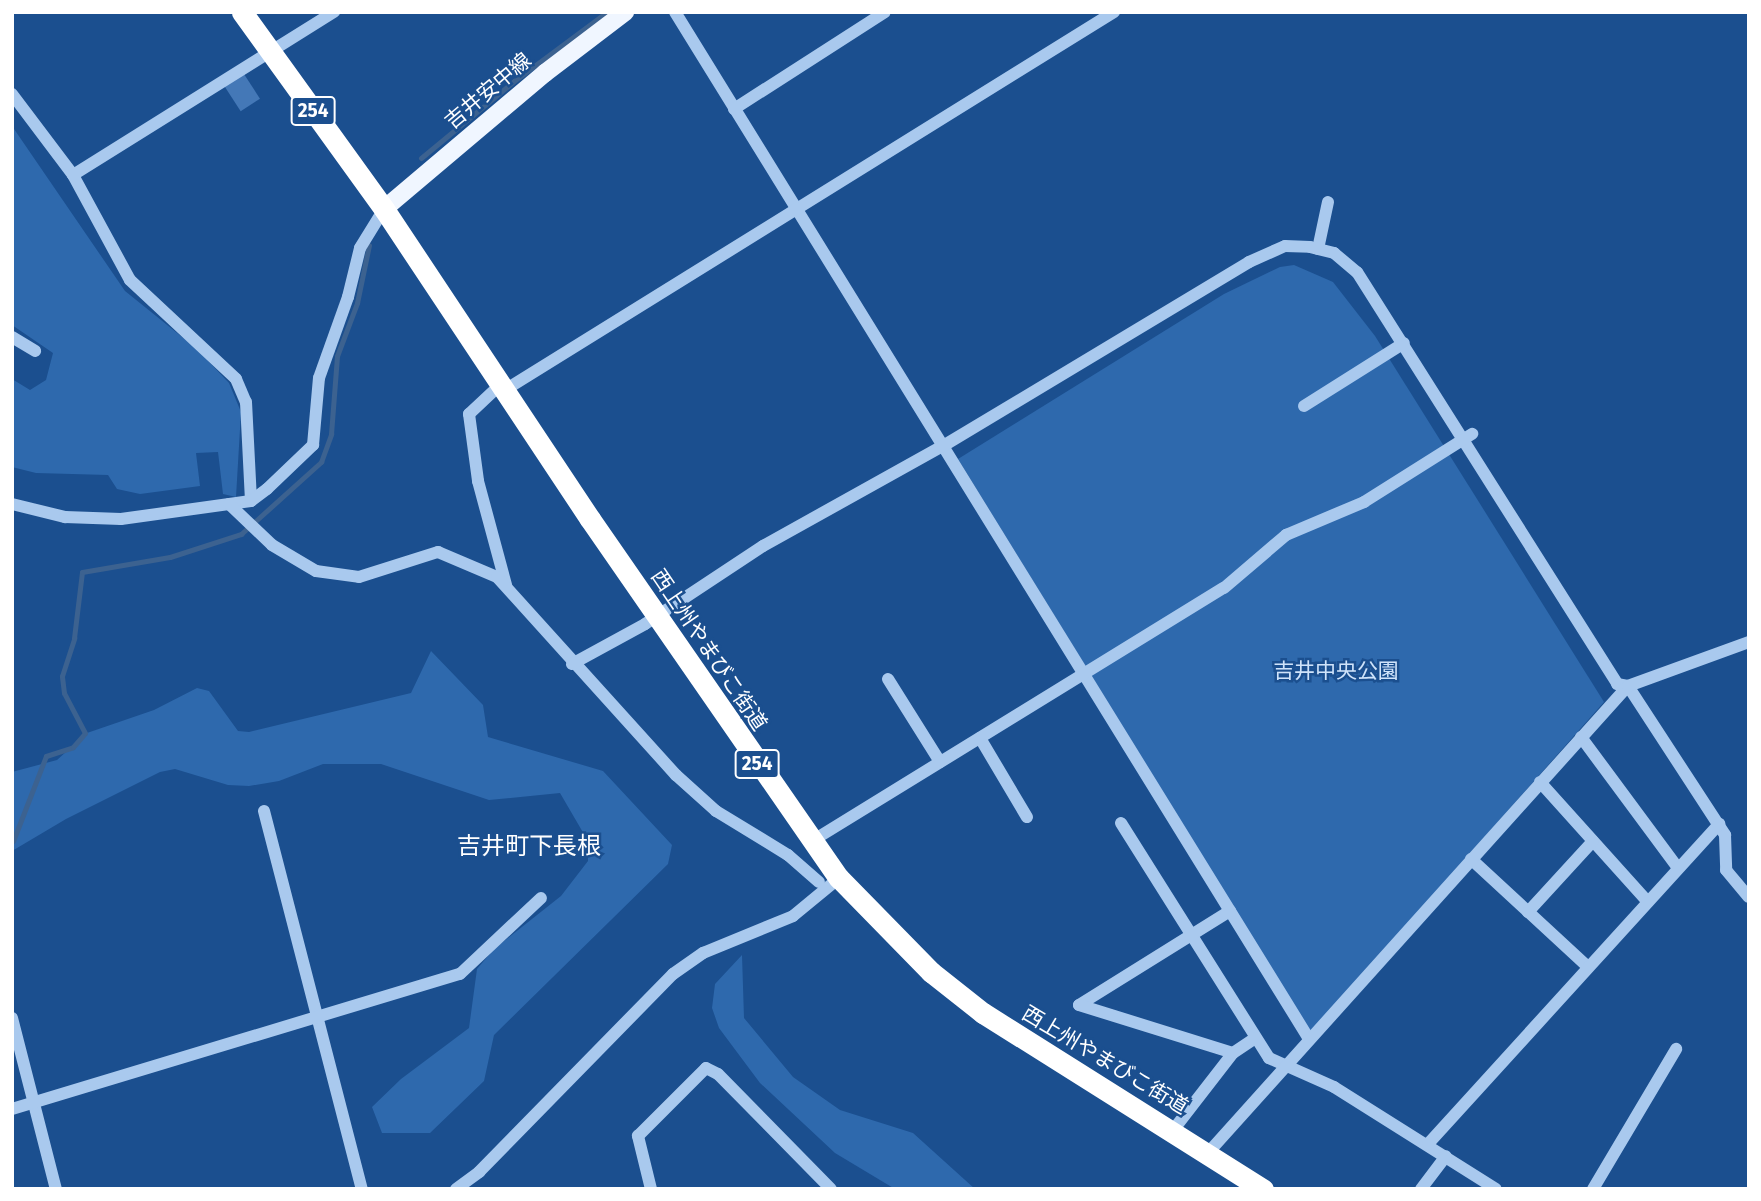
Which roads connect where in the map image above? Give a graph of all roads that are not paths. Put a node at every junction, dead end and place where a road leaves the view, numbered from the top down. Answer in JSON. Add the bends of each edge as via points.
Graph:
{"nodes":[{"id":1,"x":242,"y":12,"type":"edge"},
{"id":2,"x":334,"y":12,"type":"edge"},
{"id":3,"x":625,"y":12,"type":"edge"},
{"id":4,"x":675,"y":12,"type":"edge"},
{"id":5,"x":884,"y":12,"type":"edge"},
{"id":6,"x":1114,"y":12,"type":"edge"},
{"id":7,"x":269,"y":51,"type":"junction"},
{"id":8,"x":12,"y":94,"type":"edge"},
{"id":9,"x":734,"y":109,"type":"junction"},
{"id":10,"x":73,"y":175,"type":"junction"},
{"id":11,"x":1328,"y":202,"type":"dead end"},
{"id":12,"x":384,"y":209,"type":"junction"},
{"id":13,"x":797,"y":209,"type":"junction"},
{"id":14,"x":1318,"y":248,"type":"junction"},
{"id":15,"x":12,"y":337,"type":"edge"},
{"id":16,"x":1404,"y":343,"type":"junction"},
{"id":17,"x":35,"y":351,"type":"dead end"},
{"id":18,"x":503,"y":387,"type":"junction"},
{"id":19,"x":1304,"y":406,"type":"dead end"},
{"id":20,"x":1468,"y":437,"type":"junction"},
{"id":21,"x":943,"y":446,"type":"junction"},
{"id":22,"x":251,"y":500,"type":"junction"},
{"id":23,"x":12,"y":504,"type":"edge"},
{"id":24,"x":229,"y":504,"type":"junction"},
{"id":25,"x":506,"y":586,"type":"junction"},
{"id":26,"x":654,"y":614,"type":"junction"},
{"id":27,"x":1749,"y":642,"type":"edge"},
{"id":28,"x":572,"y":664,"type":"junction"},
{"id":29,"x":1085,"y":674,"type":"junction"},
{"id":30,"x":888,"y":680,"type":"dead end"},
{"id":31,"x":1622,"y":685,"type":"junction"},
{"id":32,"x":1581,"y":737,"type":"junction"},
{"id":33,"x":980,"y":738,"type":"junction"},
{"id":34,"x":940,"y":762,"type":"junction"},
{"id":35,"x":1541,"y":782,"type":"junction"},
{"id":36,"x":264,"y":811,"type":"dead end"},
{"id":37,"x":1027,"y":817,"type":"dead end"},
{"id":38,"x":1121,"y":822,"type":"dead end"},
{"id":39,"x":1718,"y":824,"type":"junction"},
{"id":40,"x":812,"y":841,"type":"junction"},
{"id":41,"x":1593,"y":841,"type":"junction"},
{"id":42,"x":1471,"y":859,"type":"junction"},
{"id":43,"x":1678,"y":868,"type":"junction"},
{"id":44,"x":829,"y":880,"type":"junction"},
{"id":45,"x":1749,"y":897,"type":"edge"},
{"id":46,"x":541,"y":898,"type":"dead end"},
{"id":47,"x":1648,"y":902,"type":"junction"},
{"id":48,"x":1230,"y":911,"type":"junction"},
{"id":49,"x":1528,"y":912,"type":"junction"},
{"id":50,"x":1191,"y":935,"type":"junction"},
{"id":51,"x":1588,"y":967,"type":"junction"},
{"id":52,"x":319,"y":1016,"type":"junction"},
{"id":53,"x":12,"y":1018,"type":"edge"},
{"id":54,"x":1255,"y":1038,"type":"junction"},
{"id":55,"x":1309,"y":1039,"type":"junction"},
{"id":56,"x":1676,"y":1049,"type":"dead end"},
{"id":57,"x":1233,"y":1053,"type":"junction"},
{"id":58,"x":1285,"y":1065,"type":"junction"},
{"id":59,"x":34,"y":1103,"type":"junction"},
{"id":60,"x":12,"y":1109,"type":"edge"},
{"id":61,"x":1174,"y":1129,"type":"junction"},
{"id":62,"x":1428,"y":1144,"type":"junction"},
{"id":63,"x":1207,"y":1154,"type":"junction"},
{"id":64,"x":1447,"y":1156,"type":"junction"},
{"id":65,"x":57,"y":1189,"type":"edge"},
{"id":66,"x":362,"y":1189,"type":"edge"},
{"id":67,"x":456,"y":1189,"type":"edge"},
{"id":68,"x":651,"y":1189,"type":"edge"},
{"id":69,"x":831,"y":1189,"type":"edge"},
{"id":70,"x":1263,"y":1189,"type":"edge"},
{"id":71,"x":1421,"y":1189,"type":"edge"},
{"id":72,"x":1496,"y":1189,"type":"edge"},
{"id":73,"x":1593,"y":1189,"type":"edge"}],
"edges":[{"from":1,"to":7,"type":"highway","name":"西上州やまびこ街道","number":"254"},
{"from":2,"to":7,"type":"street"},
{"from":3,"to":12,"type":"main road","name":"吉井安中線"},
{"from":4,"to":9,"type":"street"},
{"from":5,"to":9,"type":"street"},
{"from":6,"to":13,"type":"street"},
{"from":7,"to":10,"type":"street"},
{"from":7,"to":12,"type":"highway","name":"西上州やまびこ街道","number":"254"},
{"from":8,"to":10,"type":"street"},
{"from":9,"to":13,"type":"street"},
{"from":10,"to":22,"type":"street","via":[[130,280],[236,379],[246,402]]},
{"from":11,"to":14,"type":"street"},
{"from":12,"to":18,"type":"highway","name":"西上州やまびこ街道","number":"254"},
{"from":12,"to":22,"type":"street","via":[[360,248],[319,378],[313,445]]},
{"from":13,"to":18,"type":"street"},
{"from":13,"to":21,"type":"street"},
{"from":14,"to":16,"type":"street","via":[[1334,253],[1357,272]]},
{"from":14,"to":21,"type":"street","via":[[1285,246],[1250,262]]},
{"from":15,"to":17,"type":"street"},
{"from":16,"to":19,"type":"street"},
{"from":16,"to":20,"type":"street"},
{"from":18,"to":25,"type":"street","via":[[469,414],[478,481]]},
{"from":18,"to":26,"type":"highway","name":"西上州やまびこ街道","number":"254"},
{"from":20,"to":29,"type":"street","via":[[1364,502],[1286,536],[1224,588]]},
{"from":20,"to":31,"type":"street"},
{"from":21,"to":26,"type":"street","via":[[763,546]]},
{"from":21,"to":29,"type":"street"},
{"from":22,"to":24,"type":"street"},
{"from":23,"to":24,"type":"street","via":[[65,517],[121,519]]},
{"from":24,"to":25,"type":"street","via":[[272,545],[316,571],[359,578],[438,552]]},
{"from":25,"to":28,"type":"street"},
{"from":26,"to":28,"type":"street","via":[[645,624]]},
{"from":26,"to":40,"type":"highway","name":"西上州やまびこ街道","number":"254"},
{"from":27,"to":31,"type":"street"},
{"from":28,"to":44,"type":"street","via":[[706,802]]},
{"from":29,"to":33,"type":"street"},
{"from":29,"to":48,"type":"street"},
{"from":30,"to":34,"type":"street"},
{"from":31,"to":32,"type":"street"},
{"from":31,"to":39,"type":"street"},
{"from":32,"to":35,"type":"street"},
{"from":32,"to":43,"type":"street"},
{"from":33,"to":34,"type":"street"},
{"from":33,"to":37,"type":"street"},
{"from":34,"to":40,"type":"street"},
{"from":35,"to":41,"type":"street"},
{"from":35,"to":42,"type":"street"},
{"from":36,"to":52,"type":"street"},
{"from":38,"to":50,"type":"street"},
{"from":39,"to":43,"type":"street"},
{"from":39,"to":45,"type":"street","via":[[1728,845],[1726,870]]},
{"from":40,"to":44,"type":"highway","name":"西上州やまびこ街道","number":"254"},
{"from":41,"to":47,"type":"street"},
{"from":41,"to":49,"type":"street"},
{"from":42,"to":49,"type":"street"},
{"from":42,"to":55,"type":"street"},
{"from":43,"to":47,"type":"street"},
{"from":44,"to":61,"type":"highway","name":"西上州やまびこ街道","number":"254","via":[[983,1013]]},
{"from":44,"to":67,"type":"street","via":[[793,916],[703,953],[673,974],[479,1172]]},
{"from":46,"to":52,"type":"street","via":[[460,974]]},
{"from":47,"to":51,"type":"street"},
{"from":48,"to":50,"type":"street"},
{"from":48,"to":55,"type":"street"},
{"from":49,"to":51,"type":"street"},
{"from":50,"to":54,"type":"street"},
{"from":50,"to":57,"type":"street","via":[[1079,1005]]},
{"from":51,"to":62,"type":"street"},
{"from":52,"to":59,"type":"street"},
{"from":52,"to":66,"type":"street"},
{"from":53,"to":59,"type":"street"},
{"from":54,"to":57,"type":"street"},
{"from":54,"to":58,"type":"street","via":[[1269,1058]]},
{"from":55,"to":58,"type":"street"},
{"from":56,"to":73,"type":"street"},
{"from":57,"to":61,"type":"street"},
{"from":58,"to":62,"type":"street","via":[[1334,1087]]},
{"from":58,"to":63,"type":"street"},
{"from":59,"to":60,"type":"street"},
{"from":59,"to":65,"type":"street"},
{"from":61,"to":63,"type":"highway","name":"西上州やまびこ街道","number":"254"},
{"from":62,"to":64,"type":"street"},
{"from":63,"to":70,"type":"highway","name":"西上州やまびこ街道","number":"254"},
{"from":64,"to":71,"type":"street"},
{"from":64,"to":72,"type":"street"},
{"from":68,"to":69,"type":"street","via":[[638,1136],[694,1075],[706,1068],[718,1074]]}]}
